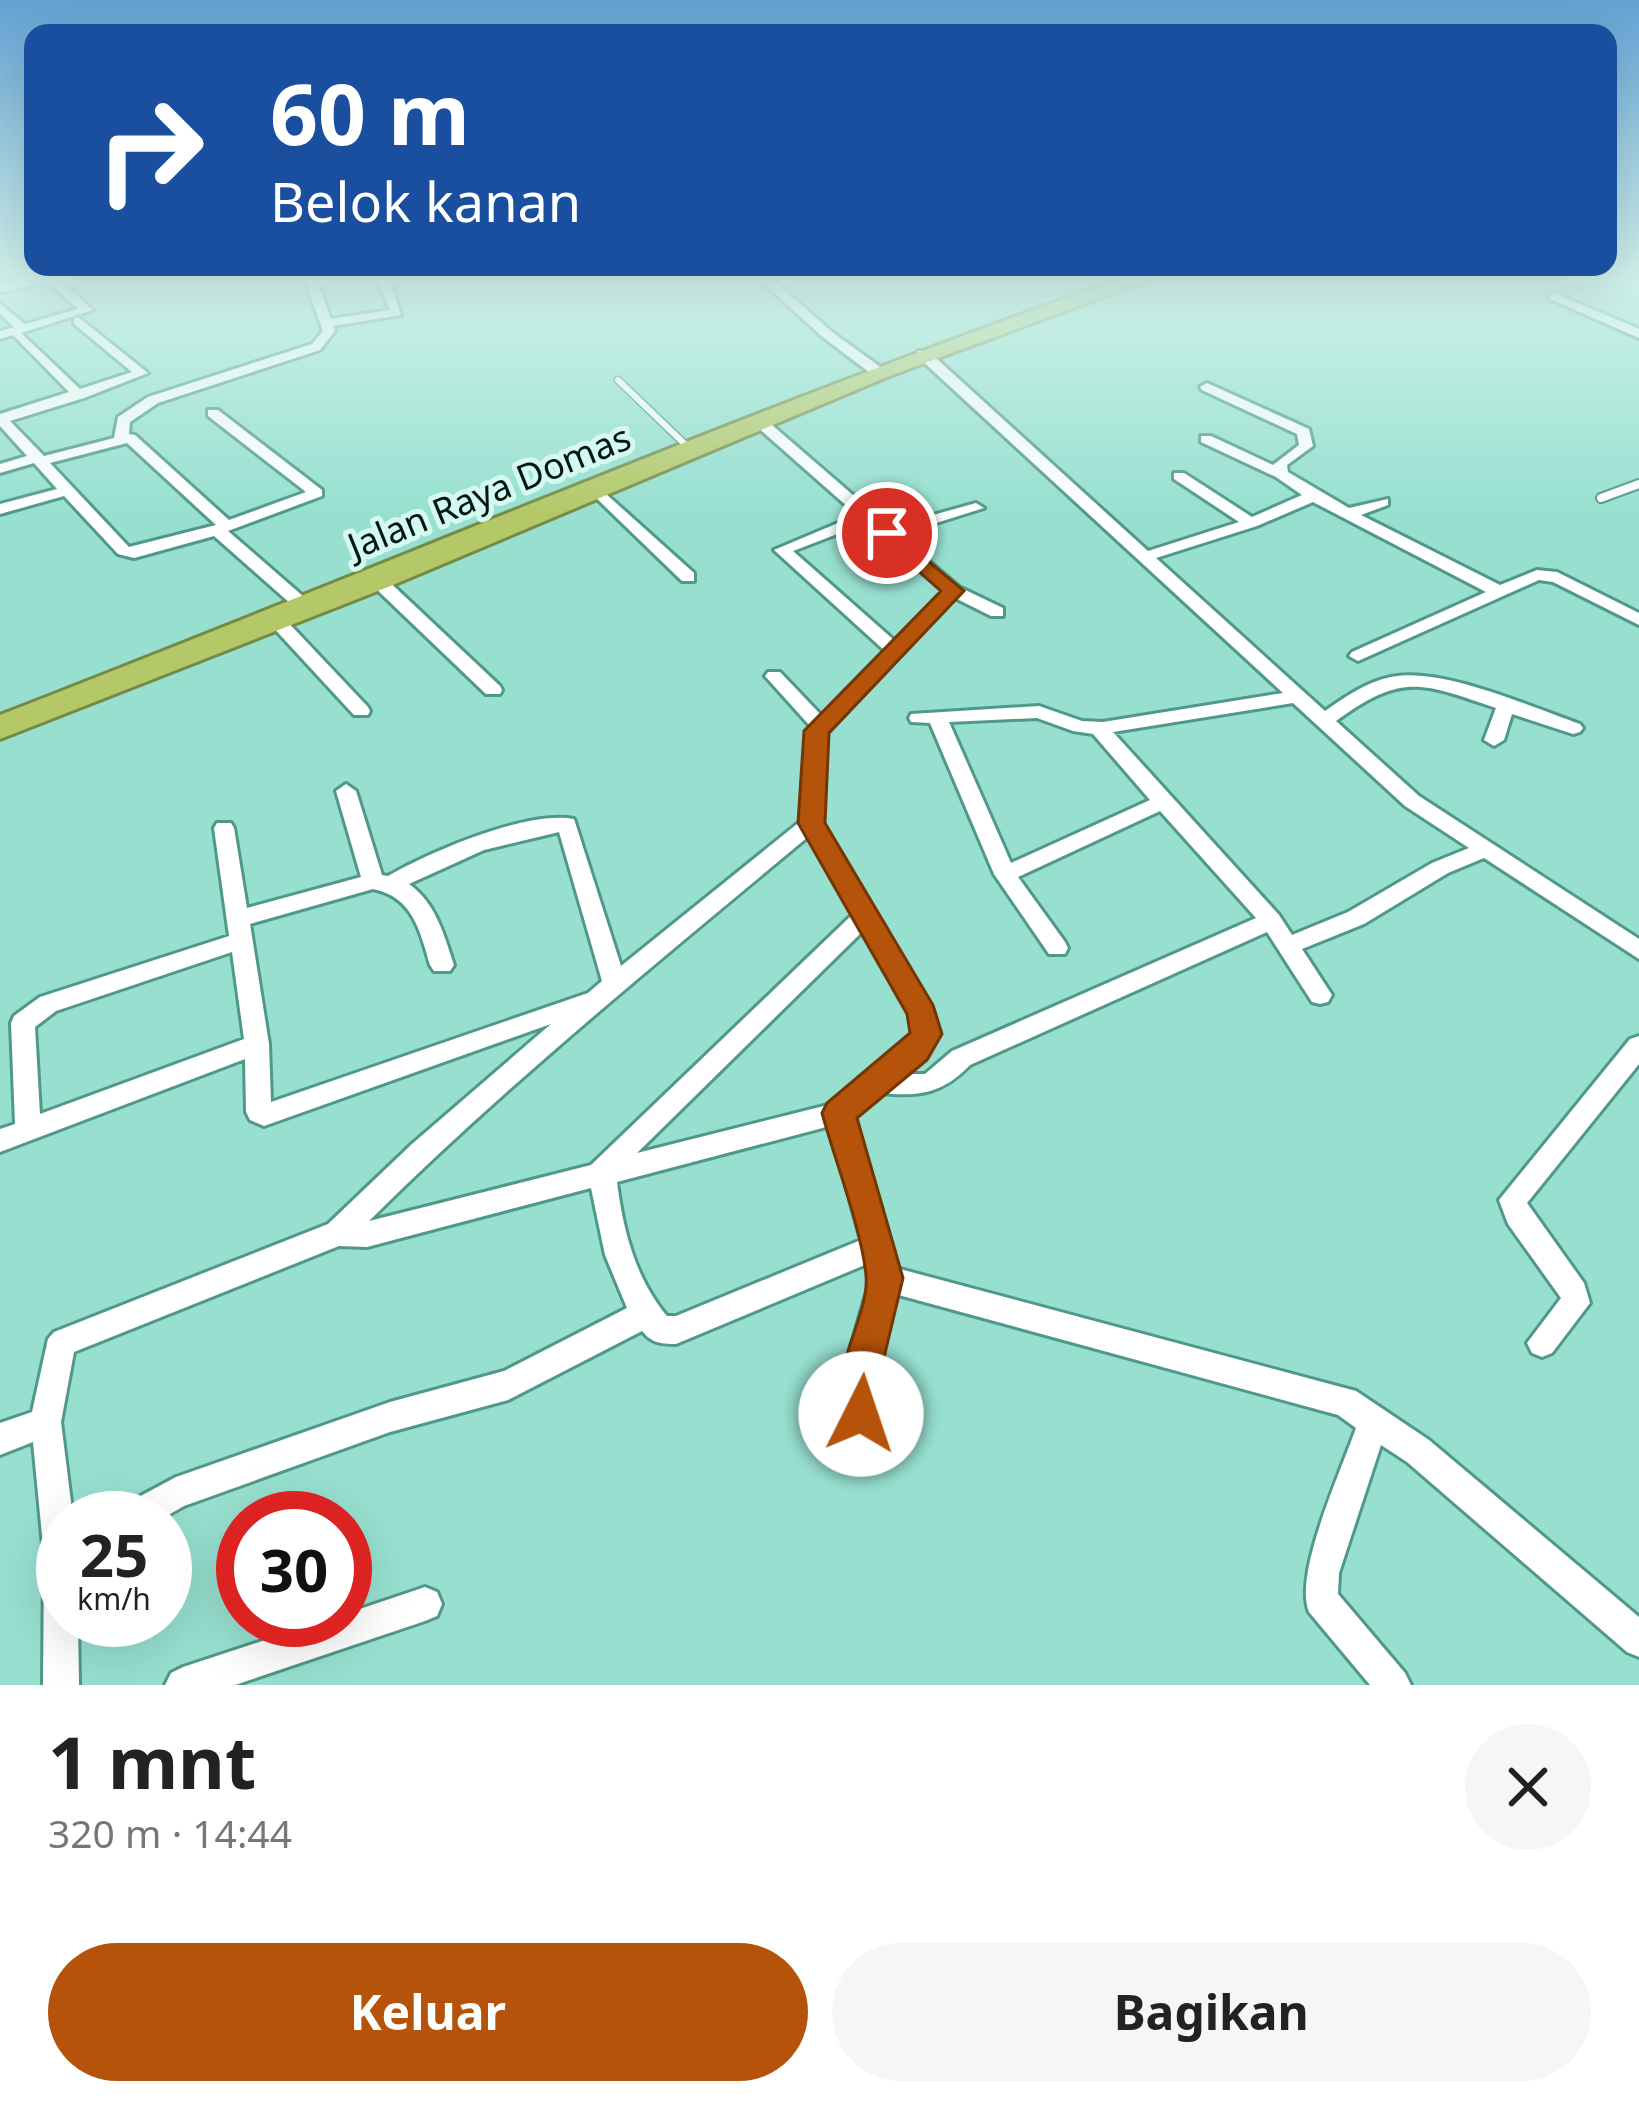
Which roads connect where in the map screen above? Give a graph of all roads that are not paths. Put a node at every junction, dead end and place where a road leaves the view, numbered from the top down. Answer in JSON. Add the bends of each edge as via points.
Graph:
{"nodes":[{"id":1,"x":44,"y":357,"type":"edge"},
{"id":2,"x":121,"y":357,"type":"edge"},
{"id":3,"x":291,"y":357,"type":"edge"},
{"id":4,"x":857,"y":357,"type":"edge"},
{"id":5,"x":916,"y":357,"type":"edge"},
{"id":6,"x":926,"y":357,"type":"edge"},
{"id":7,"x":878,"y":372,"type":"junction"},
{"id":8,"x":618,"y":380,"type":"dead end"},
{"id":9,"x":1207,"y":387,"type":"dead end"},
{"id":10,"x":79,"y":395,"type":"junction"},
{"id":11,"x":212,"y":413,"type":"dead end"},
{"id":12,"x":760,"y":422,"type":"junction"},
{"id":13,"x":2,"y":424,"type":"edge"},
{"id":14,"x":121,"y":439,"type":"junction"},
{"id":15,"x":1207,"y":440,"type":"dead end"},
{"id":16,"x":691,"y":450,"type":"junction"},
{"id":17,"x":40,"y":459,"type":"junction"},
{"id":18,"x":0,"y":469,"type":"edge"},
{"id":19,"x":1281,"y":474,"type":"junction"},
{"id":20,"x":1179,"y":476,"type":"dead end"},
{"id":21,"x":1639,"y":484,"type":"edge"},
{"id":22,"x":69,"y":490,"type":"junction"},
{"id":23,"x":596,"y":490,"type":"junction"},
{"id":24,"x":1313,"y":496,"type":"junction"},
{"id":25,"x":1600,"y":498,"type":"dead end"},
{"id":26,"x":1383,"y":502,"type":"dead end"},
{"id":27,"x":976,"y":508,"type":"dead end"},
{"id":28,"x":0,"y":509,"type":"edge"},
{"id":29,"x":1348,"y":514,"type":"junction"},
{"id":30,"x":869,"y":516,"type":"junction"},
{"id":31,"x":1251,"y":524,"type":"junction"},
{"id":32,"x":222,"y":529,"type":"junction"},
{"id":33,"x":887,"y":533,"type":"junction"},
{"id":34,"x":1147,"y":556,"type":"junction"},
{"id":35,"x":688,"y":577,"type":"dead end"},
{"id":36,"x":377,"y":580,"type":"junction"},
{"id":37,"x":953,"y":591,"type":"junction"},
{"id":38,"x":1500,"y":592,"type":"junction"},
{"id":39,"x":306,"y":608,"type":"junction"},
{"id":40,"x":997,"y":612,"type":"dead end"},
{"id":41,"x":276,"y":620,"type":"junction"},
{"id":42,"x":1639,"y":620,"type":"edge"},
{"id":43,"x":894,"y":650,"type":"junction"},
{"id":44,"x":1358,"y":656,"type":"dead end"},
{"id":45,"x":774,"y":676,"type":"dead end"},
{"id":46,"x":493,"y":690,"type":"dead end"},
{"id":47,"x":1299,"y":696,"type":"junction"},
{"id":48,"x":1506,"y":705,"type":"junction"},
{"id":49,"x":361,"y":711,"type":"dead end"},
{"id":50,"x":1323,"y":722,"type":"junction"},
{"id":51,"x":820,"y":725,"type":"junction"},
{"id":52,"x":0,"y":728,"type":"edge"},
{"id":53,"x":1102,"y":728,"type":"junction"},
{"id":54,"x":1573,"y":728,"type":"dead end"},
{"id":55,"x":1494,"y":740,"type":"dead end"},
{"id":56,"x":346,"y":791,"type":"dead end"},
{"id":57,"x":1163,"y":802,"type":"junction"},
{"id":58,"x":812,"y":823,"type":"junction"},
{"id":59,"x":224,"y":828,"type":"dead end"},
{"id":60,"x":1487,"y":849,"type":"junction"},
{"id":61,"x":1005,"y":874,"type":"junction"},
{"id":62,"x":383,"y":882,"type":"junction"},
{"id":63,"x":866,"y":915,"type":"junction"},
{"id":64,"x":1271,"y":921,"type":"junction"},
{"id":65,"x":240,"y":930,"type":"junction"},
{"id":66,"x":1289,"y":945,"type":"junction"},
{"id":67,"x":1057,"y":947,"type":"dead end"},
{"id":68,"x":1639,"y":950,"type":"edge"},
{"id":69,"x":442,"y":965,"type":"dead end"},
{"id":70,"x":607,"y":991,"type":"junction"},
{"id":71,"x":1320,"y":995,"type":"dead end"},
{"id":72,"x":257,"y":1044,"type":"junction"},
{"id":73,"x":1639,"y":1046,"type":"edge"},
{"id":74,"x":879,"y":1082,"type":"junction"},
{"id":75,"x":839,"y":1113,"type":"junction"},
{"id":76,"x":28,"y":1130,"type":"junction"},
{"id":77,"x":0,"y":1142,"type":"edge"},
{"id":78,"x":602,"y":1170,"type":"junction"},
{"id":79,"x":338,"y":1233,"type":"junction"},
{"id":80,"x":878,"y":1246,"type":"junction"},
{"id":81,"x":885,"y":1278,"type":"junction"},
{"id":82,"x":645,"y":1314,"type":"junction"},
{"id":83,"x":1542,"y":1343,"type":"dead end"},
{"id":84,"x":861,"y":1414,"type":"dead end"},
{"id":85,"x":1374,"y":1420,"type":"junction"},
{"id":86,"x":46,"y":1422,"type":"junction"},
{"id":87,"x":0,"y":1439,"type":"edge"},
{"id":88,"x":54,"y":1491,"type":"edge"},
{"id":89,"x":179,"y":1491,"type":"edge"},
{"id":90,"x":425,"y":1604,"type":"dead end"},
{"id":91,"x":1639,"y":1640,"type":"edge"},
{"id":92,"x":61,"y":1647,"type":"edge"},
{"id":93,"x":61,"y":1685,"type":"edge"},
{"id":94,"x":184,"y":1685,"type":"edge"},
{"id":95,"x":1393,"y":1685,"type":"edge"}],
"edges":[{"from":1,"to":10,"type":"street"},
{"from":2,"to":10,"type":"street","via":[[141,373]]},
{"from":3,"to":14,"type":"street","via":[[133,410]]},
{"from":4,"to":7,"type":"street"},
{"from":5,"to":7,"type":"highway","name":"Jalan Raya Domas"},
{"from":6,"to":34,"type":"street"},
{"from":7,"to":12,"type":"highway","name":"Jalan Raya Domas"},
{"from":8,"to":16,"type":"lane"},
{"from":9,"to":19,"type":"street","via":[[1304,431],[1306,446],[1280,464]]},
{"from":10,"to":13,"type":"street"},
{"from":11,"to":32,"type":"street","via":[[317,490]]},
{"from":12,"to":16,"type":"highway","name":"Jalan Raya Domas"},
{"from":12,"to":30,"type":"street"},
{"from":13,"to":17,"type":"street"},
{"from":14,"to":17,"type":"street"},
{"from":14,"to":32,"type":"street","via":[[130,438]]},
{"from":15,"to":19,"type":"street"},
{"from":16,"to":23,"type":"highway","name":"Jalan Raya Domas"},
{"from":17,"to":18,"type":"street"},
{"from":17,"to":22,"type":"street"},
{"from":19,"to":24,"type":"street"},
{"from":20,"to":31,"type":"street"},
{"from":21,"to":25,"type":"lane"},
{"from":22,"to":28,"type":"street"},
{"from":22,"to":32,"type":"street","via":[[124,551],[147,552]]},
{"from":23,"to":35,"type":"street"},
{"from":23,"to":36,"type":"highway","name":"Jalan Raya Domas"},
{"from":24,"to":29,"type":"street"},
{"from":24,"to":31,"type":"street"},
{"from":26,"to":29,"type":"street"},
{"from":27,"to":33,"type":"street"},
{"from":29,"to":38,"type":"street"},
{"from":30,"to":33,"type":"street"},
{"from":30,"to":43,"type":"street","via":[[782,550]]},
{"from":31,"to":34,"type":"street"},
{"from":32,"to":39,"type":"street"},
{"from":33,"to":37,"type":"street"},
{"from":34,"to":47,"type":"street"},
{"from":36,"to":39,"type":"highway","name":"Jalan Raya Domas"},
{"from":36,"to":46,"type":"street"},
{"from":37,"to":40,"type":"street"},
{"from":37,"to":43,"type":"street"},
{"from":38,"to":42,"type":"street","via":[[1547,575]]},
{"from":38,"to":44,"type":"street"},
{"from":39,"to":41,"type":"highway","name":"Jalan Raya Domas"},
{"from":41,"to":49,"type":"street"},
{"from":41,"to":52,"type":"highway","name":"Jalan Raya Domas"},
{"from":43,"to":51,"type":"street"},
{"from":45,"to":51,"type":"street"},
{"from":47,"to":50,"type":"street"},
{"from":47,"to":53,"type":"street"},
{"from":48,"to":50,"type":"street","via":[[1402,676],[1357,695]]},
{"from":48,"to":54,"type":"street"},
{"from":48,"to":55,"type":"street"},
{"from":50,"to":60,"type":"street","via":[[1412,801]]},
{"from":51,"to":58,"type":"street"},
{"from":53,"to":57,"type":"street"},
{"from":53,"to":61,"type":"street","via":[[1039,712],[928,717]]},
{"from":56,"to":62,"type":"street"},
{"from":57,"to":61,"type":"street"},
{"from":57,"to":64,"type":"street"},
{"from":58,"to":63,"type":"street"},
{"from":58,"to":70,"type":"street"},
{"from":59,"to":65,"type":"street"},
{"from":60,"to":66,"type":"street"},
{"from":60,"to":68,"type":"street"},
{"from":61,"to":67,"type":"street"},
{"from":62,"to":65,"type":"street"},
{"from":62,"to":69,"type":"street","via":[[407,889],[422,906]]},
{"from":62,"to":70,"type":"street","via":[[466,849],[567,824]]},
{"from":63,"to":74,"type":"street","via":[[926,1034]]},
{"from":63,"to":78,"type":"street"},
{"from":64,"to":66,"type":"street"},
{"from":64,"to":74,"type":"street","via":[[962,1058],[941,1080],[922,1087]]},
{"from":65,"to":72,"type":"street"},
{"from":65,"to":76,"type":"street","via":[[28,1015]]},
{"from":66,"to":71,"type":"street"},
{"from":70,"to":72,"type":"street","via":[[272,1114],[259,1112]]},
{"from":70,"to":79,"type":"street"},
{"from":72,"to":76,"type":"street"},
{"from":73,"to":83,"type":"street","via":[[1514,1200],[1574,1293],[1576,1304]]},
{"from":74,"to":75,"type":"street"},
{"from":75,"to":78,"type":"street"},
{"from":75,"to":80,"type":"street"},
{"from":76,"to":77,"type":"street"},
{"from":78,"to":79,"type":"street","via":[[367,1234]]},
{"from":78,"to":82,"type":"street","via":[[618,1248]]},
{"from":79,"to":86,"type":"street","via":[[64,1342]]},
{"from":80,"to":81,"type":"street"},
{"from":80,"to":82,"type":"street","via":[[676,1330],[660,1330]]},
{"from":81,"to":84,"type":"street","via":[[862,1370]]},
{"from":81,"to":85,"type":"street","via":[[1306,1388]]},
{"from":82,"to":89,"type":"street","via":[[508,1385]]},
{"from":85,"to":91,"type":"street"},
{"from":85,"to":95,"type":"street","via":[[1322,1573],[1322,1600]]},
{"from":86,"to":87,"type":"street"},
{"from":86,"to":88,"type":"street"},
{"from":90,"to":94,"type":"street"},
{"from":92,"to":93,"type":"street"}]}
